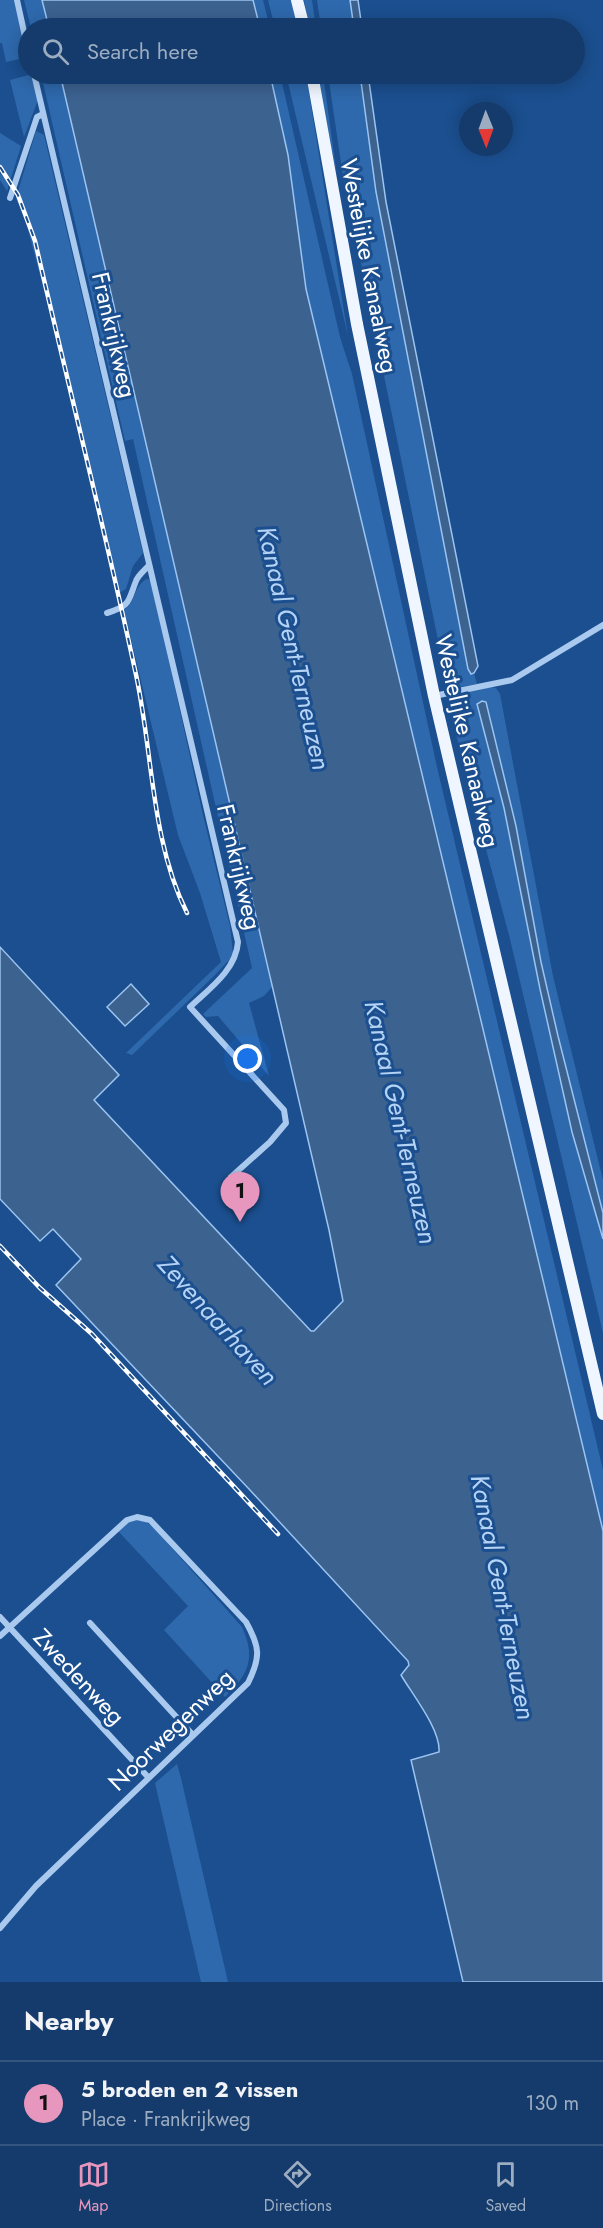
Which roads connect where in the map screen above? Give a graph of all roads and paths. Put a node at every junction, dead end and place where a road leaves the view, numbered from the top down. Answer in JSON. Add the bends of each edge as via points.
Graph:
{"nodes":[{"id":1,"x":17,"y":0,"type":"edge"},
{"id":2,"x":299,"y":0,"type":"edge"},
{"id":3,"x":21,"y":18,"type":"edge"},
{"id":4,"x":302,"y":18,"type":"edge"},
{"id":5,"x":36,"y":84,"type":"edge"},
{"id":6,"x":314,"y":84,"type":"edge"},
{"id":7,"x":43,"y":114,"type":"junction"},
{"id":8,"x":10,"y":198,"type":"dead end"},
{"id":9,"x":149,"y":565,"type":"junction"},
{"id":10,"x":107,"y":613,"type":"dead end"},
{"id":11,"x":603,"y":625,"type":"edge"},
{"id":12,"x":434,"y":696,"type":"junction"},
{"id":13,"x":231,"y":1177,"type":"dead end"},
{"id":14,"x":603,"y":1414,"type":"edge"},
{"id":15,"x":0,"y":1617,"type":"edge"},
{"id":16,"x":90,"y":1623,"type":"dead end"},
{"id":17,"x":9,"y":1628,"type":"junction"},
{"id":18,"x":0,"y":1636,"type":"edge"},
{"id":19,"x":193,"y":1735,"type":"junction"},
{"id":20,"x":148,"y":1777,"type":"junction"},
{"id":21,"x":0,"y":1928,"type":"edge"}],
"edges":[{"from":1,"to":3,"type":"street"},
{"from":2,"to":4,"type":"main road"},
{"from":5,"to":7,"type":"street","name":"Frankrijkweg"},
{"from":6,"to":12,"type":"main road","name":"Westelijke Kanaalweg","via":[[357,324]]},
{"from":7,"to":8,"type":"street","via":[[31,130]]},
{"from":7,"to":9,"type":"street","name":"Frankrijkweg"},
{"from":9,"to":10,"type":"street","via":[[137,578],[132,597]]},
{"from":9,"to":13,"type":"street","name":"Frankrijkweg","via":[[238,942],[230,968],[190,1007],[284,1110],[286,1123]]},
{"from":11,"to":12,"type":"street","via":[[512,680]]},
{"from":12,"to":14,"type":"main road","name":"Westelijke Kanaalweg"},
{"from":15,"to":17,"type":"street","name":"Zwedenweg"},
{"from":16,"to":19,"type":"street"},
{"from":17,"to":18,"type":"street","name":"Zwedenweg"},
{"from":17,"to":19,"type":"street","name":"Noorwegenweg","via":[[127,1520],[150,1520],[246,1622],[256,1640],[255,1667],[248,1683]]},
{"from":17,"to":20,"type":"street","name":"Zwedenweg"},
{"from":19,"to":20,"type":"street","name":"Noorwegenweg"},
{"from":20,"to":21,"type":"street","name":"Noorwegenweg","via":[[36,1886]]}]}
